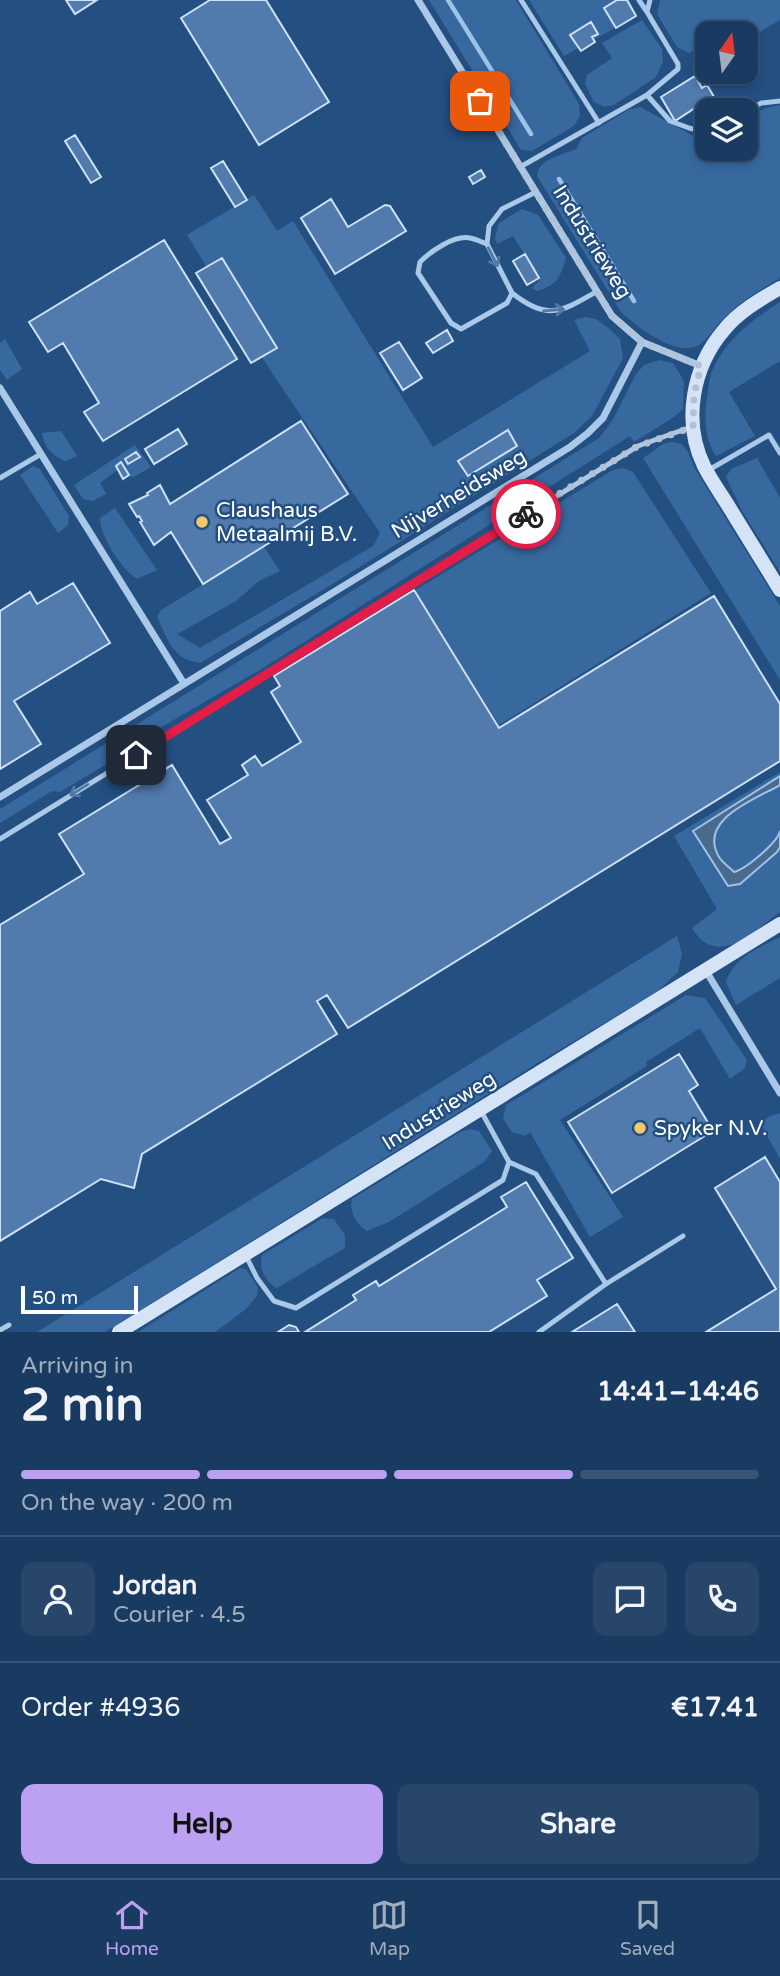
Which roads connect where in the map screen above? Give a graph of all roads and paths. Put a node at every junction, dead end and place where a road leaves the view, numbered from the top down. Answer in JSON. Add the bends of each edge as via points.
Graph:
{"nodes":[{"id":1,"x":418,"y":0,"type":"edge"},
{"id":2,"x":521,"y":0,"type":"edge"},
{"id":3,"x":639,"y":0,"type":"edge"},
{"id":4,"x":650,"y":0,"type":"edge"},
{"id":5,"x":647,"y":12,"type":"junction"},
{"id":6,"x":647,"y":95,"type":"junction"},
{"id":7,"x":780,"y":101,"type":"edge"},
{"id":8,"x":758,"y":105,"type":"edge"},
{"id":9,"x":599,"y":123,"type":"junction"},
{"id":10,"x":695,"y":129,"type":"edge"},
{"id":11,"x":520,"y":167,"type":"junction"},
{"id":12,"x":536,"y":192,"type":"junction"},
{"id":13,"x":486,"y":244,"type":"junction"},
{"id":14,"x":780,"y":288,"type":"edge"},
{"id":15,"x":596,"y":292,"type":"junction"},
{"id":16,"x":512,"y":293,"type":"junction"},
{"id":17,"x":642,"y":342,"type":"junction"},
{"id":18,"x":701,"y":366,"type":"junction"},
{"id":19,"x":0,"y":388,"type":"edge"},
{"id":20,"x":693,"y":427,"type":"junction"},
{"id":21,"x":780,"y":453,"type":"edge"},
{"id":22,"x":41,"y":454,"type":"junction"},
{"id":23,"x":707,"y":471,"type":"junction"},
{"id":24,"x":0,"y":478,"type":"edge"},
{"id":25,"x":780,"y":590,"type":"edge"},
{"id":26,"x":183,"y":682,"type":"junction"},
{"id":27,"x":0,"y":797,"type":"edge"},
{"id":28,"x":0,"y":839,"type":"edge"},
{"id":29,"x":780,"y":924,"type":"edge"},
{"id":30,"x":706,"y":971,"type":"junction"},
{"id":31,"x":780,"y":1093,"type":"edge"},
{"id":32,"x":480,"y":1110,"type":"junction"},
{"id":33,"x":509,"y":1162,"type":"junction"},
{"id":34,"x":684,"y":1236,"type":"dead end"},
{"id":35,"x":246,"y":1254,"type":"junction"},
{"id":36,"x":606,"y":1284,"type":"junction"},
{"id":37,"x":9,"y":1325,"type":"dead end"},
{"id":38,"x":0,"y":1330,"type":"edge"},
{"id":39,"x":119,"y":1332,"type":"edge"},
{"id":40,"x":539,"y":1332,"type":"edge"}],
"edges":[{"from":1,"to":11,"type":"street","name":"Industrieweg"},
{"from":2,"to":9,"type":"lane"},
{"from":3,"to":5,"type":"lane"},
{"from":4,"to":5,"type":"lane"},
{"from":5,"to":6,"type":"lane","via":[[678,69]]},
{"from":6,"to":9,"type":"lane"},
{"from":6,"to":10,"type":"lane","via":[[670,121]]},
{"from":7,"to":8,"type":"lane"},
{"from":9,"to":11,"type":"lane"},
{"from":11,"to":12,"type":"street","name":"Industrieweg"},
{"from":12,"to":13,"type":"lane","via":[[502,209],[489,226]]},
{"from":12,"to":15,"type":"street","name":"Industrieweg"},
{"from":13,"to":16,"type":"lane","one_way":true},
{"from":13,"to":16,"type":"lane","via":[[469,238],[456,240],[428,254],[418,272],[451,323],[461,329],[508,303]]},
{"from":14,"to":18,"type":"street","via":[[726,327]]},
{"from":16,"to":15,"type":"lane","one_way":true,"via":[[527,306],[544,312],[564,310]]},
{"from":15,"to":17,"type":"street","name":"Industrieweg","via":[[612,316]]},
{"from":17,"to":18,"type":"street","name":"Industrieweg"},
{"from":17,"to":26,"type":"street","name":"Nijverheidsweg","via":[[603,418],[570,447]]},
{"from":18,"to":20,"type":"street"},
{"from":19,"to":22,"type":"street"},
{"from":20,"to":23,"type":"street"},
{"from":20,"to":28,"type":"lane","one_way":true,"via":[[638,446]]},
{"from":21,"to":23,"type":"lane","via":[[769,435]]},
{"from":22,"to":24,"type":"lane"},
{"from":22,"to":26,"type":"street"},
{"from":23,"to":25,"type":"street"},
{"from":26,"to":27,"type":"street","name":"Nijverheidsweg"},
{"from":29,"to":30,"type":"street","name":"Industrieweg"},
{"from":30,"to":31,"type":"street"},
{"from":30,"to":32,"type":"street","name":"Industrieweg"},
{"from":32,"to":33,"type":"lane"},
{"from":32,"to":35,"type":"street","name":"Industrieweg"},
{"from":33,"to":35,"type":"lane","via":[[503,1180],[296,1308],[274,1301]]},
{"from":33,"to":36,"type":"lane","via":[[536,1174]]},
{"from":34,"to":36,"type":"lane"},
{"from":35,"to":39,"type":"street","name":"Industrieweg"},
{"from":36,"to":40,"type":"lane"},
{"from":37,"to":38,"type":"lane"}]}
